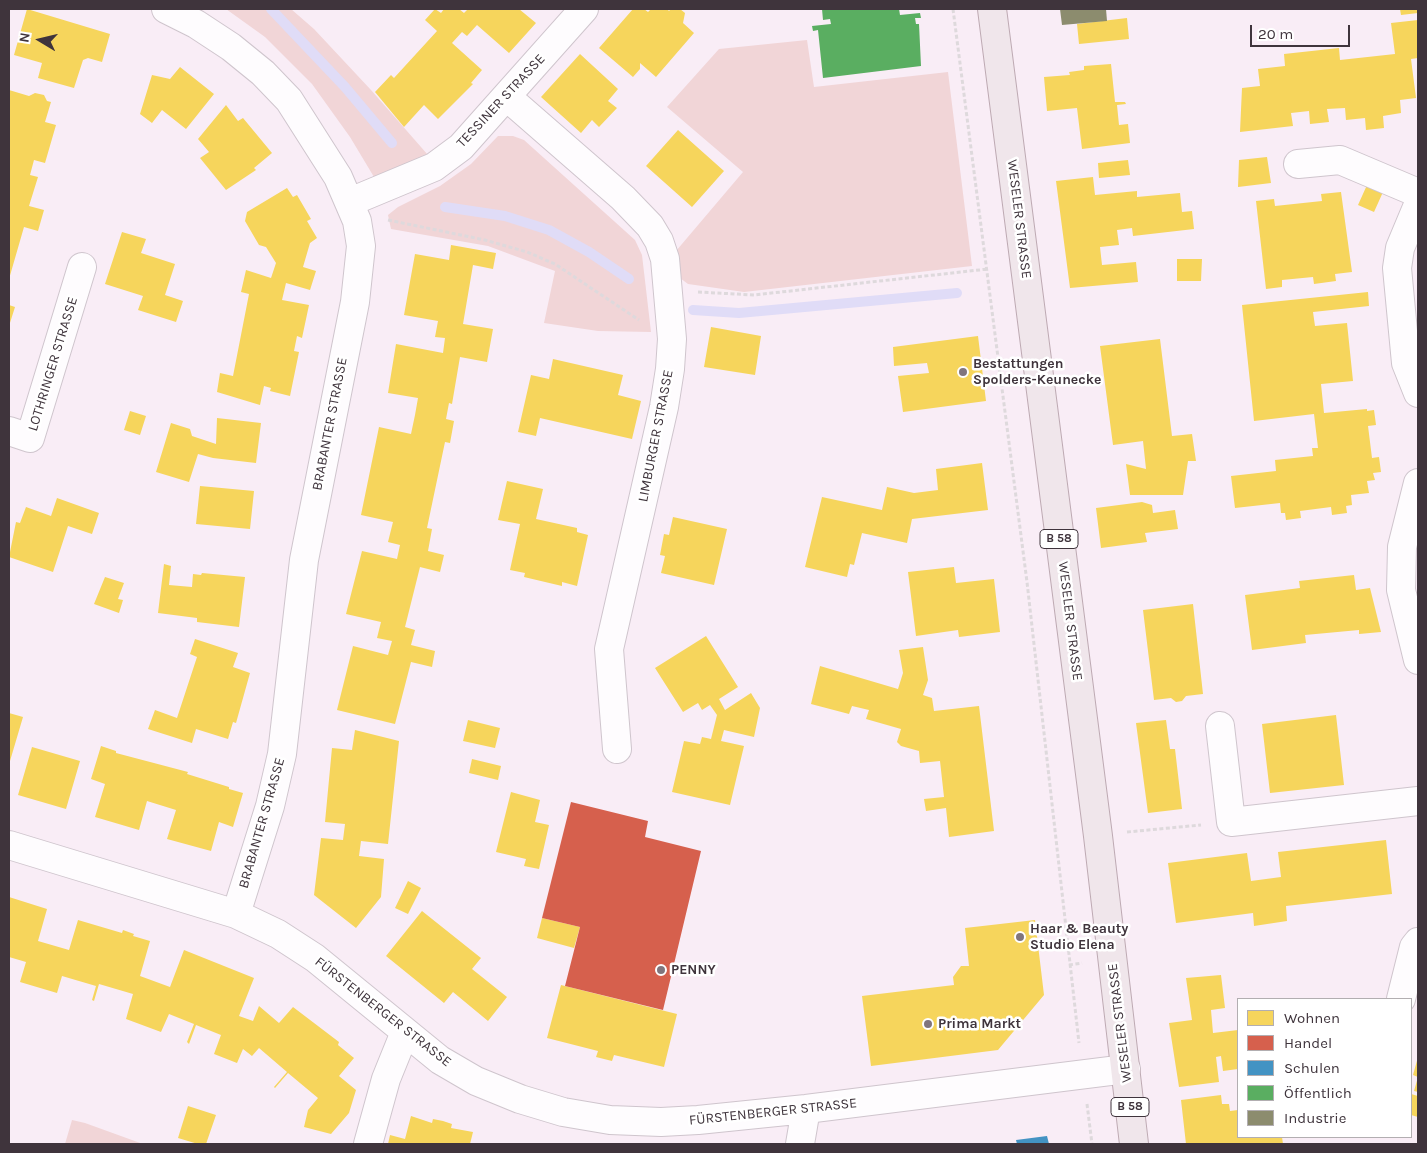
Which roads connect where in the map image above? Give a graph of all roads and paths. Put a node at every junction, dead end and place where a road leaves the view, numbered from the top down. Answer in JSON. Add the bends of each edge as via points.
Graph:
{"nodes":[{"id":1,"x":166,"y":9,"type":"edge"},
{"id":2,"x":584,"y":9,"type":"edge"},
{"id":3,"x":953,"y":9,"type":"edge"},
{"id":4,"x":992,"y":9,"type":"edge"},
{"id":5,"x":507,"y":97,"type":"junction"},
{"id":6,"x":1298,"y":164,"type":"dead end"},
{"id":7,"x":1418,"y":193,"type":"edge"},
{"id":8,"x":1418,"y":205,"type":"edge"},
{"id":9,"x":352,"y":208,"type":"junction"},
{"id":10,"x":1024,"y":264,"type":"junction"},
{"id":11,"x":82,"y":267,"type":"dead end"},
{"id":12,"x":987,"y":269,"type":"junction"},
{"id":13,"x":668,"y":290,"type":"junction"},
{"id":14,"x":672,"y":339,"type":"junction"},
{"id":15,"x":1418,"y":393,"type":"edge"},
{"id":16,"x":9,"y":431,"type":"edge"},
{"id":17,"x":1418,"y":483,"type":"edge"},
{"id":18,"x":1418,"y":660,"type":"edge"},
{"id":19,"x":1220,"y":726,"type":"dead end"},
{"id":20,"x":616,"y":749,"type":"dead end"},
{"id":21,"x":1418,"y":801,"type":"edge"},
{"id":22,"x":1231,"y":822,"type":"junction"},
{"id":23,"x":1128,"y":842,"type":"dead end"},
{"id":24,"x":9,"y":845,"type":"edge"},
{"id":25,"x":236,"y":914,"type":"junction"},
{"id":26,"x":1418,"y":942,"type":"edge"},
{"id":27,"x":1113,"y":959,"type":"junction"},
{"id":28,"x":1070,"y":965,"type":"junction"},
{"id":29,"x":1401,"y":998,"type":"edge"},
{"id":30,"x":405,"y":1032,"type":"junction"},
{"id":31,"x":1126,"y":1069,"type":"junction"},
{"id":32,"x":1082,"y":1075,"type":"junction"},
{"id":33,"x":806,"y":1109,"type":"junction"},
{"id":34,"x":368,"y":1144,"type":"edge"},
{"id":35,"x":800,"y":1144,"type":"edge"},
{"id":36,"x":1092,"y":1144,"type":"edge"},
{"id":37,"x":1134,"y":1144,"type":"edge"}],
"edges":[{"from":1,"to":9,"type":"street","name":"BRABANTER STRASSE","via":[[196,24],[263,73],[289,100],[338,177]]},
{"from":2,"to":5,"type":"street","name":"TESSINER STRASSE"},
{"from":3,"to":12,"type":"path"},
{"from":4,"to":10,"type":"main road","name":"WESELER STRASSE","number":"B 58"},
{"from":5,"to":9,"type":"street","name":"TESSINER STRASSE","via":[[461,146],[434,167]]},
{"from":5,"to":13,"type":"street","name":"LIMBURGER STRASSE","via":[[623,198],[650,226],[665,259]]},
{"from":6,"to":7,"type":"street","via":[[1340,160]]},
{"from":8,"to":15,"type":"street","via":[[1400,248],[1397,268],[1406,363]]},
{"from":9,"to":14,"type":"path","via":[[527,252],[555,264],[603,298]]},
{"from":9,"to":25,"type":"street","name":"BRABANTER STRASSE","via":[[361,246],[360,270],[304,560],[282,754],[270,806]]},
{"from":10,"to":12,"type":"path"},
{"from":10,"to":27,"type":"main road","name":"WESELER STRASSE","number":"B 58"},
{"from":11,"to":16,"type":"street","name":"LOTHRINGER STRASSE","via":[[30,438]]},
{"from":12,"to":13,"type":"path","via":[[754,295]]},
{"from":12,"to":28,"type":"path","via":[[1027,582]]},
{"from":13,"to":14,"type":"street","name":"LIMBURGER STRASSE"},
{"from":14,"to":20,"type":"street","name":"LIMBURGER STRASSE","via":[[664,407],[609,649]]},
{"from":17,"to":18,"type":"street","via":[[1402,547],[1401,590]]},
{"from":19,"to":22,"type":"street"},
{"from":21,"to":22,"type":"street"},
{"from":22,"to":23,"type":"path","via":[[1126,832]]},
{"from":24,"to":25,"type":"street","name":"FÜRSTENBERGER STRASSE"},
{"from":25,"to":30,"type":"street","name":"FÜRSTENBERGER STRASSE","via":[[278,934],[315,958]]},
{"from":26,"to":29,"type":"street"},
{"from":27,"to":28,"type":"path"},
{"from":27,"to":31,"type":"main road","name":"WESELER STRASSE","number":"B 58"},
{"from":28,"to":32,"type":"path"},
{"from":30,"to":33,"type":"street","name":"FÜRSTENBERGER STRASSE","via":[[440,1060],[476,1081],[564,1112],[610,1120],[661,1122]]},
{"from":30,"to":34,"type":"street","via":[[386,1079]]},
{"from":31,"to":32,"type":"street","name":"FÜRSTENBERGER STRASSE"},
{"from":31,"to":37,"type":"main road","name":"WESELER STRASSE","number":"B 58"},
{"from":32,"to":33,"type":"street","name":"FÜRSTENBERGER STRASSE"},
{"from":32,"to":36,"type":"path"},
{"from":33,"to":35,"type":"street"}]}
